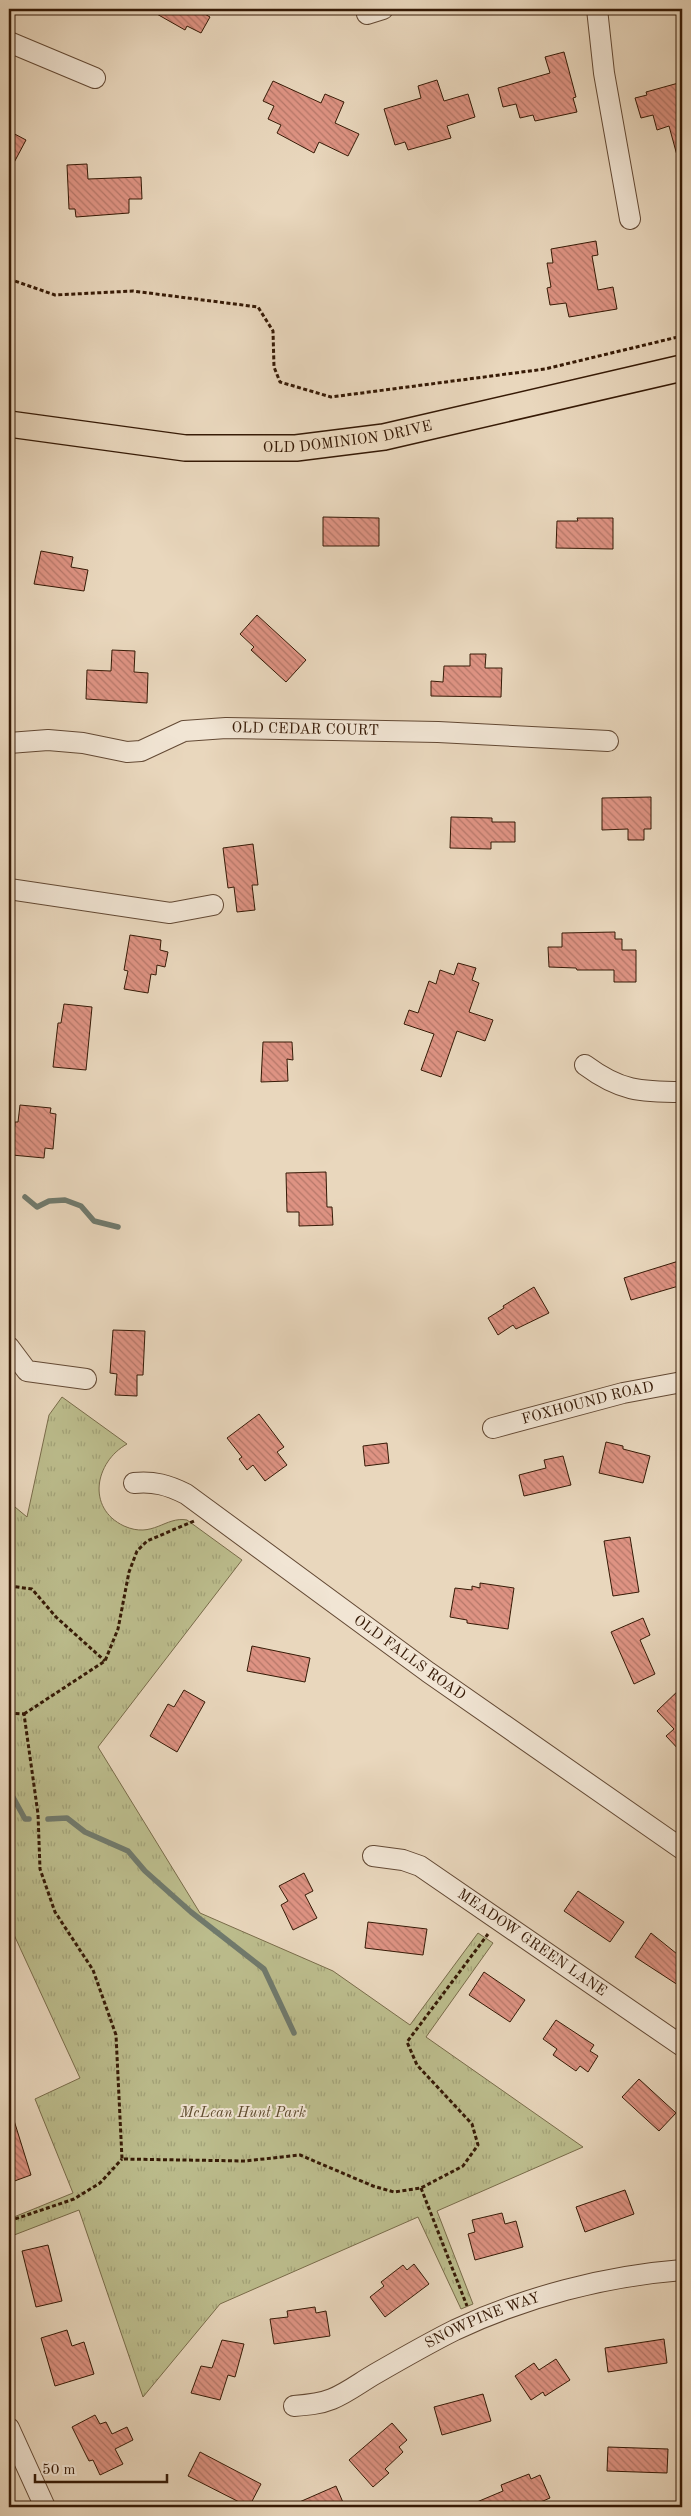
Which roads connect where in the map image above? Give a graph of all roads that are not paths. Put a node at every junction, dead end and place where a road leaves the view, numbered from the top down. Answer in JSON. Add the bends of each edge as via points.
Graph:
{"nodes":[{"id":1,"x":596,"y":9,"type":"edge"},
{"id":2,"x":9,"y":42,"type":"edge"},
{"id":3,"x":95,"y":78,"type":"dead end"},
{"id":4,"x":630,"y":219,"type":"dead end"},
{"id":5,"x":682,"y":368,"type":"edge"},
{"id":6,"x":9,"y":424,"type":"edge"},
{"id":7,"x":608,"y":741,"type":"dead end"},
{"id":8,"x":9,"y":743,"type":"edge"},
{"id":9,"x":9,"y":889,"type":"edge"},
{"id":10,"x":214,"y":905,"type":"dead end"},
{"id":11,"x":585,"y":1065,"type":"dead end"},
{"id":12,"x":682,"y":1092,"type":"edge"},
{"id":13,"x":9,"y":1346,"type":"edge"},
{"id":14,"x":86,"y":1379,"type":"dead end"},
{"id":15,"x":682,"y":1382,"type":"edge"},
{"id":16,"x":493,"y":1428,"type":"dead end"},
{"id":17,"x":134,"y":1483,"type":"dead end"},
{"id":18,"x":682,"y":1849,"type":"edge"},
{"id":19,"x":373,"y":1856,"type":"dead end"},
{"id":20,"x":682,"y":2046,"type":"edge"},
{"id":21,"x":682,"y":2270,"type":"edge"},
{"id":22,"x":294,"y":2406,"type":"dead end"},
{"id":23,"x":9,"y":2428,"type":"edge"},
{"id":24,"x":45,"y":2507,"type":"edge"}],
"edges":[{"from":1,"to":4,"type":"street"},
{"from":2,"to":3,"type":"street"},
{"from":5,"to":6,"type":"main road","name":"OLD DOMINION DRIVE","via":[[384,437],[296,448],[185,448]]},
{"from":7,"to":8,"type":"street","name":"OLD CEDAR COURT","via":[[438,732],[226,728],[184,732],[142,751],[127,752],[48,740]]},
{"from":9,"to":10,"type":"street","via":[[170,913]]},
{"from":11,"to":12,"type":"street","via":[[606,1080],[641,1092]]},
{"from":13,"to":14,"type":"street","via":[[27,1371]]},
{"from":15,"to":16,"type":"street","name":"FOXHOUND ROAD","via":[[623,1393]]},
{"from":17,"to":18,"type":"street","name":"OLD FALLS ROAD","via":[[152,1481],[186,1494],[428,1672]]},
{"from":19,"to":20,"type":"street","name":"MEADOW GREEN LANE","via":[[420,1866]]},
{"from":21,"to":22,"type":"street","name":"SNOWPINE WAY","via":[[612,2280],[508,2308],[409,2354],[332,2399]]},
{"from":23,"to":24,"type":"street"}]}
